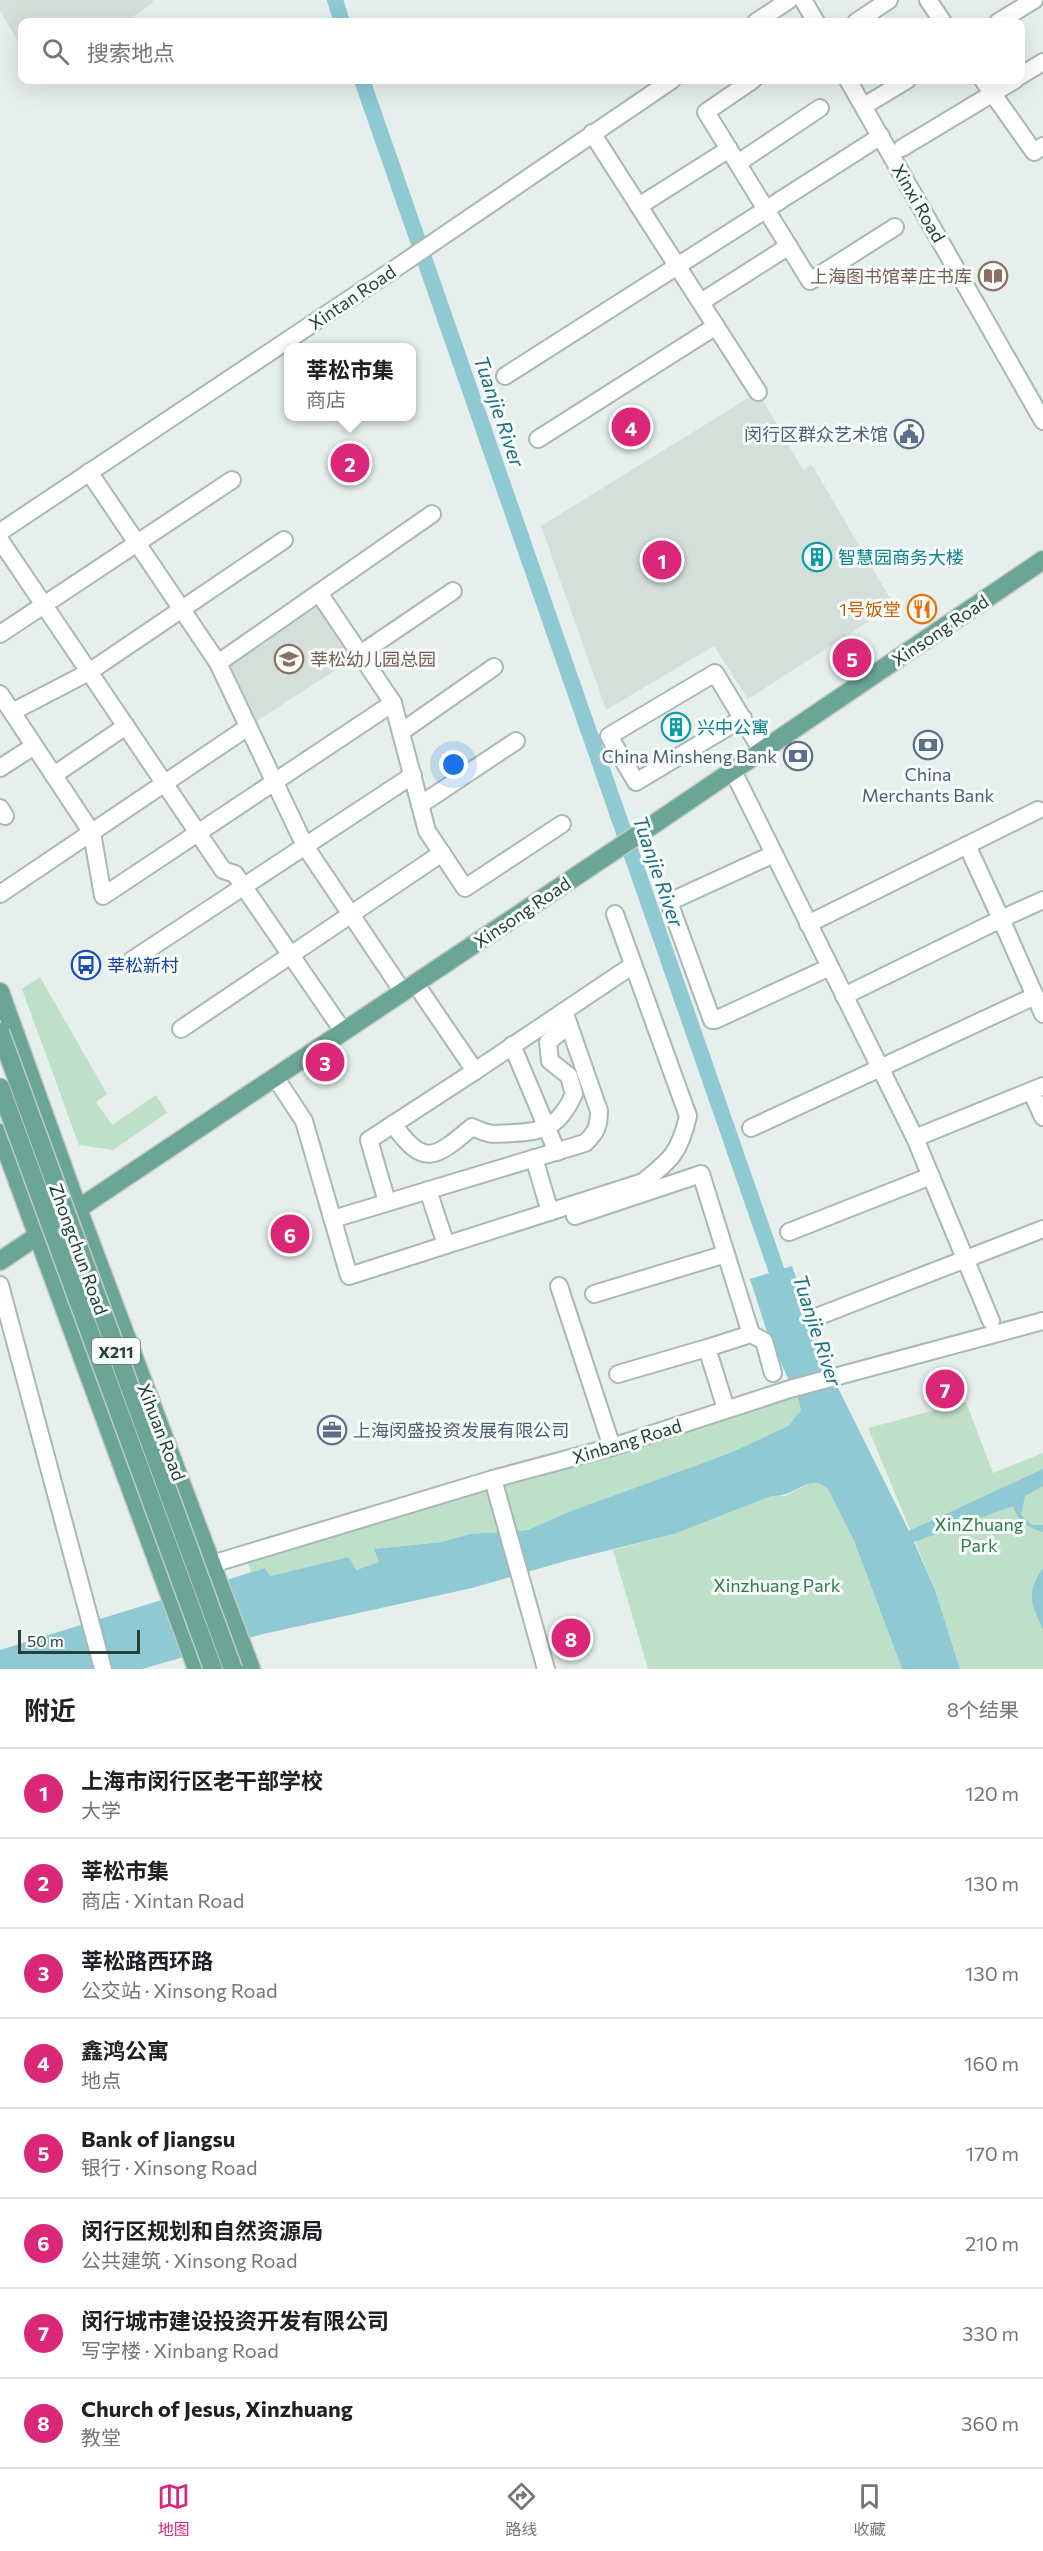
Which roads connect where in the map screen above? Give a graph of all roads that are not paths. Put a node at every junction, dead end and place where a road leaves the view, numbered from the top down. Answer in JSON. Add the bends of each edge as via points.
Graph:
{"nodes":[{"id":1,"x":789,"y":0,"type":"edge"},
{"id":2,"x":803,"y":0,"type":"edge"},
{"id":3,"x":889,"y":0,"type":"edge"},
{"id":4,"x":928,"y":0,"type":"edge"},
{"id":5,"x":1034,"y":0,"type":"edge"},
{"id":6,"x":762,"y":18,"type":"edge"},
{"id":7,"x":814,"y":18,"type":"edge"},
{"id":8,"x":862,"y":18,"type":"edge"},
{"id":9,"x":941,"y":18,"type":"edge"},
{"id":10,"x":1005,"y":18,"type":"edge"},
{"id":11,"x":1043,"y":62,"type":"edge"},
{"id":12,"x":1025,"y":73,"type":"edge"},
{"id":13,"x":666,"y":84,"type":"edge"},
{"id":14,"x":747,"y":84,"type":"edge"},
{"id":15,"x":850,"y":84,"type":"edge"},
{"id":16,"x":900,"y":84,"type":"edge"},
{"id":17,"x":988,"y":86,"type":"edge"},
{"id":18,"x":864,"y":106,"type":"junction"},
{"id":19,"x":820,"y":108,"type":"dead end"},
{"id":20,"x":592,"y":133,"type":"junction"},
{"id":21,"x":881,"y":136,"type":"junction"},
{"id":22,"x":1043,"y":146,"type":"edge"},
{"id":23,"x":902,"y":148,"type":"dead end"},
{"id":24,"x":733,"y":156,"type":"junction"},
{"id":25,"x":639,"y":206,"type":"junction"},
{"id":26,"x":766,"y":209,"type":"junction"},
{"id":27,"x":895,"y":227,"type":"dead end"},
{"id":28,"x":789,"y":246,"type":"junction"},
{"id":29,"x":677,"y":266,"type":"junction"},
{"id":30,"x":700,"y":302,"type":"junction"},
{"id":31,"x":716,"y":326,"type":"junction"},
{"id":32,"x":505,"y":376,"type":"dead end"},
{"id":33,"x":758,"y":392,"type":"dead end"},
{"id":34,"x":1043,"y":421,"type":"edge"},
{"id":35,"x":538,"y":439,"type":"dead end"},
{"id":36,"x":89,"y":472,"type":"junction"},
{"id":37,"x":232,"y":480,"type":"dead end"},
{"id":38,"x":432,"y":514,"type":"dead end"},
{"id":39,"x":0,"y":532,"type":"edge"},
{"id":40,"x":0,"y":540,"type":"edge"},
{"id":41,"x":284,"y":540,"type":"dead end"},
{"id":42,"x":137,"y":543,"type":"junction"},
{"id":43,"x":1043,"y":560,"type":"edge"},
{"id":44,"x":453,"y":591,"type":"dead end"},
{"id":45,"x":319,"y":593,"type":"junction"},
{"id":46,"x":44,"y":605,"type":"junction"},
{"id":47,"x":181,"y":609,"type":"junction"},
{"id":48,"x":0,"y":634,"type":"edge"},
{"id":49,"x":360,"y":654,"type":"junction"},
{"id":50,"x":218,"y":663,"type":"junction"},
{"id":51,"x":494,"y":667,"type":"dead end"},
{"id":52,"x":89,"y":672,"type":"junction"},
{"id":53,"x":0,"y":694,"type":"edge"},
{"id":54,"x":393,"y":703,"type":"junction"},
{"id":55,"x":12,"y":712,"type":"junction"},
{"id":56,"x":743,"y":718,"type":"junction"},
{"id":57,"x":126,"y":726,"type":"junction"},
{"id":58,"x":248,"y":727,"type":"junction"},
{"id":59,"x":401,"y":732,"type":"junction"},
{"id":60,"x":516,"y":741,"type":"dead end"},
{"id":61,"x":34,"y":746,"type":"junction"},
{"id":62,"x":762,"y":751,"type":"junction"},
{"id":63,"x":0,"y":768,"type":"edge"},
{"id":64,"x":733,"y":771,"type":"junction"},
{"id":65,"x":54,"y":775,"type":"junction"},
{"id":66,"x":413,"y":775,"type":"junction"},
{"id":67,"x":274,"y":782,"type":"junction"},
{"id":68,"x":165,"y":783,"type":"junction"},
{"id":69,"x":420,"y":805,"type":"junction"},
{"id":70,"x":1038,"y":810,"type":"dead end"},
{"id":71,"x":562,"y":824,"type":"dead end"},
{"id":72,"x":92,"y":833,"type":"junction"},
{"id":73,"x":198,"y":833,"type":"junction"},
{"id":74,"x":968,"y":845,"type":"junction"},
{"id":75,"x":305,"y":846,"type":"junction"},
{"id":76,"x":442,"y":853,"type":"junction"},
{"id":77,"x":774,"y":854,"type":"junction"},
{"id":78,"x":243,"y":886,"type":"junction"},
{"id":79,"x":0,"y":894,"type":"edge"},
{"id":80,"x":1043,"y":900,"type":"edge"},
{"id":81,"x":351,"y":914,"type":"junction"},
{"id":82,"x":615,"y":914,"type":"dead end"},
{"id":83,"x":1001,"y":919,"type":"junction"},
{"id":84,"x":808,"y":924,"type":"junction"},
{"id":85,"x":291,"y":955,"type":"junction"},
{"id":86,"x":132,"y":960,"type":"dead end"},
{"id":87,"x":633,"y":965,"type":"junction"},
{"id":88,"x":830,"y":968,"type":"junction"},
{"id":89,"x":409,"y":987,"type":"junction"},
{"id":90,"x":0,"y":992,"type":"edge"},
{"id":91,"x":844,"y":996,"type":"junction"},
{"id":92,"x":1035,"y":996,"type":"junction"},
{"id":93,"x":1043,"y":1014,"type":"edge"},
{"id":94,"x":566,"y":1018,"type":"junction"},
{"id":95,"x":181,"y":1029,"type":"dead end"},
{"id":96,"x":343,"y":1031,"type":"junction"},
{"id":97,"x":0,"y":1032,"type":"edge"},
{"id":98,"x":512,"y":1045,"type":"junction"},
{"id":99,"x":879,"y":1067,"type":"junction"},
{"id":100,"x":475,"y":1071,"type":"junction"},
{"id":101,"x":275,"y":1077,"type":"junction"},
{"id":102,"x":0,"y":1087,"type":"edge"},
{"id":103,"x":1037,"y":1089,"type":"edge"},
{"id":104,"x":1043,"y":1117,"type":"edge"},
{"id":105,"x":393,"y":1124,"type":"junction"},
{"id":106,"x":547,"y":1128,"type":"junction"},
{"id":107,"x":751,"y":1128,"type":"dead end"},
{"id":108,"x":0,"y":1133,"type":"edge"},
{"id":109,"x":915,"y":1138,"type":"junction"},
{"id":110,"x":557,"y":1152,"type":"junction"},
{"id":111,"x":534,"y":1158,"type":"junction"},
{"id":112,"x":931,"y":1176,"type":"junction"},
{"id":113,"x":428,"y":1190,"type":"junction"},
{"id":114,"x":387,"y":1202,"type":"junction"},
{"id":115,"x":78,"y":1209,"type":"junction"},
{"id":116,"x":550,"y":1212,"type":"junction"},
{"id":117,"x":575,"y":1216,"type":"dead end"},
{"id":118,"x":333,"y":1219,"type":"junction"},
{"id":119,"x":1043,"y":1229,"type":"edge"},
{"id":120,"x":789,"y":1232,"type":"dead end"},
{"id":121,"x":38,"y":1236,"type":"junction"},
{"id":122,"x":446,"y":1245,"type":"junction"},
{"id":123,"x":726,"y":1254,"type":"junction"},
{"id":124,"x":0,"y":1261,"type":"edge"},
{"id":125,"x":966,"y":1261,"type":"junction"},
{"id":126,"x":0,"y":1286,"type":"edge"},
{"id":127,"x":559,"y":1286,"type":"dead end"},
{"id":128,"x":594,"y":1294,"type":"dead end"},
{"id":129,"x":819,"y":1316,"type":"dead end"},
{"id":130,"x":1043,"y":1320,"type":"edge"},
{"id":131,"x":991,"y":1321,"type":"dead end"},
{"id":132,"x":751,"y":1334,"type":"junction"},
{"id":133,"x":707,"y":1348,"type":"junction"},
{"id":134,"x":773,"y":1373,"type":"dead end"},
{"id":135,"x":618,"y":1374,"type":"dead end"},
{"id":136,"x":726,"y":1410,"type":"junction"},
{"id":137,"x":612,"y":1447,"type":"junction"},
{"id":138,"x":494,"y":1479,"type":"junction"},
{"id":139,"x":214,"y":1568,"type":"junction"},
{"id":140,"x":202,"y":1668,"type":"edge"},
{"id":141,"x":244,"y":1668,"type":"edge"},
{"id":142,"x":103,"y":1669,"type":"edge"},
{"id":143,"x":546,"y":1669,"type":"edge"}],
"edges":[{"from":1,"to":6,"type":"street"},
{"from":2,"to":7,"type":"street"},
{"from":3,"to":8,"type":"street"},
{"from":4,"to":9,"type":"street"},
{"from":5,"to":10,"type":"street"},
{"from":11,"to":12,"type":"street"},
{"from":13,"to":20,"type":"street","name":"Xintan Road"},
{"from":14,"to":24,"type":"street","via":[[706,112]]},
{"from":15,"to":18,"type":"street","name":"Xinxi Road"},
{"from":16,"to":18,"type":"street"},
{"from":17,"to":22,"type":"street","via":[[1034,152]]},
{"from":17,"to":23,"type":"street"},
{"from":18,"to":21,"type":"street","name":"Xinxi Road"},
{"from":19,"to":24,"type":"street"},
{"from":20,"to":25,"type":"street"},
{"from":20,"to":36,"type":"street","name":"Xintan Road"},
{"from":21,"to":26,"type":"street"},
{"from":21,"to":34,"type":"street","name":"Xinxi Road"},
{"from":24,"to":25,"type":"street"},
{"from":24,"to":26,"type":"street"},
{"from":25,"to":29,"type":"street"},
{"from":26,"to":28,"type":"street"},
{"from":26,"to":29,"type":"street"},
{"from":27,"to":28,"type":"street","via":[[810,281]]},
{"from":28,"to":30,"type":"street"},
{"from":29,"to":30,"type":"street"},
{"from":29,"to":32,"type":"street"},
{"from":30,"to":31,"type":"street"},
{"from":31,"to":33,"type":"street"},
{"from":31,"to":35,"type":"street"},
{"from":36,"to":39,"type":"street","name":"Xintan Road"},
{"from":36,"to":42,"type":"street"},
{"from":37,"to":42,"type":"street"},
{"from":38,"to":45,"type":"street"},
{"from":40,"to":46,"type":"street"},
{"from":41,"to":47,"type":"street"},
{"from":42,"to":46,"type":"street"},
{"from":42,"to":47,"type":"street"},
{"from":43,"to":62,"type":"main road","name":"Xinsong Road"},
{"from":44,"to":49,"type":"street"},
{"from":45,"to":49,"type":"street"},
{"from":45,"to":50,"type":"street"},
{"from":46,"to":48,"type":"street"},
{"from":46,"to":52,"type":"street"},
{"from":47,"to":50,"type":"street"},
{"from":47,"to":52,"type":"street"},
{"from":49,"to":54,"type":"street"},
{"from":50,"to":58,"type":"street"},
{"from":51,"to":59,"type":"street"},
{"from":52,"to":55,"type":"street"},
{"from":52,"to":57,"type":"street"},
{"from":53,"to":55,"type":"street"},
{"from":54,"to":59,"type":"street"},
{"from":54,"to":67,"type":"street"},
{"from":55,"to":61,"type":"street"},
{"from":56,"to":56,"type":"street","via":[[715,673],[609,736],[636,782]]},
{"from":56,"to":62,"type":"street"},
{"from":57,"to":65,"type":"street"},
{"from":57,"to":68,"type":"street"},
{"from":58,"to":67,"type":"street"},
{"from":58,"to":68,"type":"street"},
{"from":59,"to":66,"type":"street"},
{"from":60,"to":69,"type":"street"},
{"from":61,"to":63,"type":"street"},
{"from":61,"to":65,"type":"street"},
{"from":62,"to":64,"type":"main road","name":"Xinsong Road"},
{"from":64,"to":77,"type":"street"},
{"from":64,"to":89,"type":"main road","name":"Xinsong Road"},
{"from":65,"to":72,"type":"street"},
{"from":66,"to":69,"type":"street"},
{"from":66,"to":75,"type":"street"},
{"from":67,"to":73,"type":"street"},
{"from":67,"to":75,"type":"street"},
{"from":68,"to":72,"type":"street"},
{"from":68,"to":73,"type":"street"},
{"from":69,"to":76,"type":"street","via":[[427,831]]},
{"from":70,"to":74,"type":"street"},
{"from":71,"to":76,"type":"street","via":[[465,888]]},
{"from":72,"to":73,"type":"street","via":[[103,896]]},
{"from":72,"to":79,"type":"street"},
{"from":73,"to":78,"type":"street","via":[[223,870],[235,874]]},
{"from":74,"to":83,"type":"street"},
{"from":74,"to":84,"type":"street"},
{"from":75,"to":78,"type":"street"},
{"from":75,"to":81,"type":"street"},
{"from":76,"to":81,"type":"street"},
{"from":77,"to":84,"type":"street"},
{"from":77,"to":88,"type":"street","via":[[669,902],[712,1020]]},
{"from":78,"to":85,"type":"street"},
{"from":78,"to":86,"type":"street"},
{"from":80,"to":83,"type":"street"},
{"from":81,"to":85,"type":"street"},
{"from":81,"to":89,"type":"street"},
{"from":82,"to":87,"type":"street"},
{"from":83,"to":91,"type":"street"},
{"from":83,"to":92,"type":"street"},
{"from":84,"to":88,"type":"street"},
{"from":85,"to":95,"type":"street"},
{"from":85,"to":96,"type":"street"},
{"from":87,"to":94,"type":"street"},
{"from":87,"to":116,"type":"street","via":[[688,1116],[682,1142],[664,1165],[643,1182]]},
{"from":88,"to":91,"type":"street"},
{"from":89,"to":96,"type":"main road","name":"Xinsong Road"},
{"from":89,"to":100,"type":"street"},
{"from":90,"to":115,"type":"main road","name":"Xihuan Road"},
{"from":91,"to":99,"type":"street"},
{"from":92,"to":93,"type":"street"},
{"from":92,"to":99,"type":"street"},
{"from":94,"to":98,"type":"street"},
{"from":94,"to":106,"type":"street","via":[[548,1042],[550,1061],[569,1076],[574,1094],[567,1109]]},
{"from":94,"to":110,"type":"street","via":[[599,1111],[599,1124],[585,1143]]},
{"from":96,"to":101,"type":"main road","name":"Xinsong Road"},
{"from":97,"to":141,"type":"main road","name":"Zhongchun Road","number":"X211","bridge":true},
{"from":98,"to":100,"type":"street"},
{"from":98,"to":106,"type":"street"},
{"from":99,"to":107,"type":"street"},
{"from":99,"to":109,"type":"street"},
{"from":100,"to":105,"type":"street"},
{"from":101,"to":115,"type":"main road","name":"Xinsong Road"},
{"from":101,"to":118,"type":"street","via":[[304,1122]]},
{"from":102,"to":140,"type":"main road","name":"Zhongchun Road","number":"X211","bridge":true},
{"from":103,"to":104,"type":"street"},
{"from":103,"to":109,"type":"street"},
{"from":105,"to":106,"type":"street","via":[[417,1153],[438,1153],[472,1127],[491,1136]]},
{"from":105,"to":114,"type":"street","via":[[369,1140]]},
{"from":106,"to":110,"type":"street"},
{"from":108,"to":121,"type":"main road"},
{"from":109,"to":112,"type":"street"},
{"from":110,"to":111,"type":"street"},
{"from":111,"to":113,"type":"street"},
{"from":111,"to":116,"type":"street"},
{"from":112,"to":120,"type":"street"},
{"from":112,"to":125,"type":"street"},
{"from":113,"to":114,"type":"street"},
{"from":113,"to":122,"type":"street"},
{"from":114,"to":118,"type":"street"},
{"from":115,"to":121,"type":"main road","name":"Xinsong Road"},
{"from":115,"to":139,"type":"main road","name":"Xihuan Road"},
{"from":116,"to":122,"type":"street"},
{"from":117,"to":123,"type":"street","via":[[701,1174]]},
{"from":118,"to":122,"type":"street","via":[[349,1276]]},
{"from":119,"to":125,"type":"street"},
{"from":121,"to":124,"type":"main road","name":"Xinsong Road"},
{"from":121,"to":140,"type":"main road","via":[[169,1592]]},
{"from":123,"to":128,"type":"street"},
{"from":123,"to":132,"type":"street"},
{"from":125,"to":129,"type":"street"},
{"from":125,"to":131,"type":"street"},
{"from":126,"to":142,"type":"street"},
{"from":127,"to":137,"type":"street"},
{"from":130,"to":136,"type":"street","name":"Xinbang Road"},
{"from":132,"to":133,"type":"street"},
{"from":132,"to":134,"type":"street","via":[[764,1341]]},
{"from":133,"to":135,"type":"street"},
{"from":133,"to":136,"type":"street"},
{"from":136,"to":137,"type":"street","name":"Xinbang Road"},
{"from":137,"to":138,"type":"street","name":"Xinbang Road"},
{"from":138,"to":139,"type":"street","name":"Xinbang Road"},
{"from":138,"to":143,"type":"street"},
{"from":139,"to":141,"type":"main road","name":"Xihuan Road"}]}
